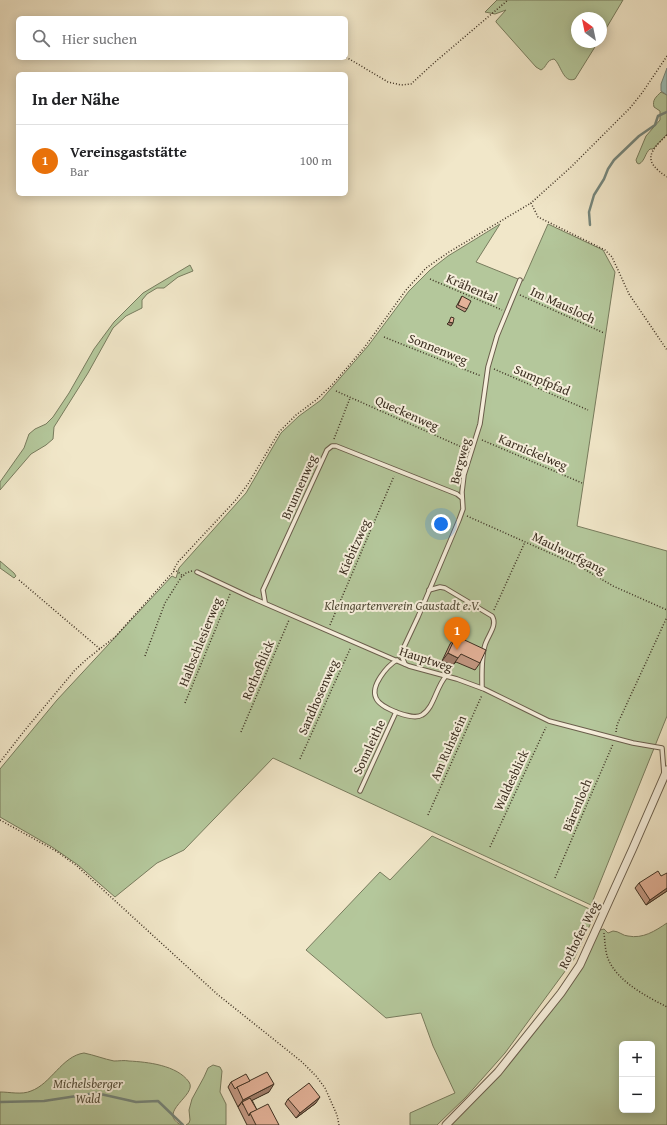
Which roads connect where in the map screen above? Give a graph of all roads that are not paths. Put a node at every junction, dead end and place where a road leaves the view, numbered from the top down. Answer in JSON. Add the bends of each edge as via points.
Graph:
{"nodes":[{"id":1,"x":520,"y":280,"type":"dead end"},
{"id":2,"x":462,"y":498,"type":"junction"},
{"id":3,"x":197,"y":572,"type":"road end"},
{"id":4,"x":430,"y":590,"type":"junction"},
{"id":5,"x":265,"y":602,"type":"junction"},
{"id":6,"x":397,"y":660,"type":"junction"},
{"id":7,"x":405,"y":664,"type":"junction"},
{"id":8,"x":446,"y":676,"type":"junction"},
{"id":9,"x":483,"y":689,"type":"junction"},
{"id":10,"x":396,"y":712,"type":"junction"},
{"id":11,"x":665,"y":774,"type":"edge"},
{"id":12,"x":360,"y":791,"type":"dead end"},
{"id":13,"x":446,"y":1125,"type":"edge"}],
"edges":[{"from":1,"to":2,"type":"lane","name":"Bergweg","via":[[488,367],[483,411],[464,475]]},
{"from":2,"to":4,"type":"lane","name":"Bergweg","via":[[462,513]]},
{"from":2,"to":5,"type":"lane","name":"Brunnenweg","via":[[332,446],[326,450],[263,590]]},
{"from":3,"to":5,"type":"lane","name":"Hauptweg"},
{"from":4,"to":7,"type":"lane","name":"Bergweg","via":[[403,649],[402,657]]},
{"from":4,"to":9,"type":"lane","via":[[445,588],[492,616],[493,625],[483,656]]},
{"from":5,"to":6,"type":"lane","name":"Hauptweg"},
{"from":6,"to":7,"type":"lane","name":"Hauptweg"},
{"from":6,"to":10,"type":"lane","via":[[385,669],[375,691],[380,702]]},
{"from":7,"to":8,"type":"lane","name":"Hauptweg"},
{"from":8,"to":9,"type":"lane","name":"Hauptweg"},
{"from":8,"to":10,"type":"lane","via":[[423,715],[414,717]]},
{"from":9,"to":11,"type":"lane","name":"Hauptweg","via":[[549,721],[662,748]]},
{"from":10,"to":12,"type":"lane","name":"Sonnleithe"},
{"from":11,"to":13,"type":"street","name":"Rothofer Weg","via":[[580,965],[498,1072]]}]}
